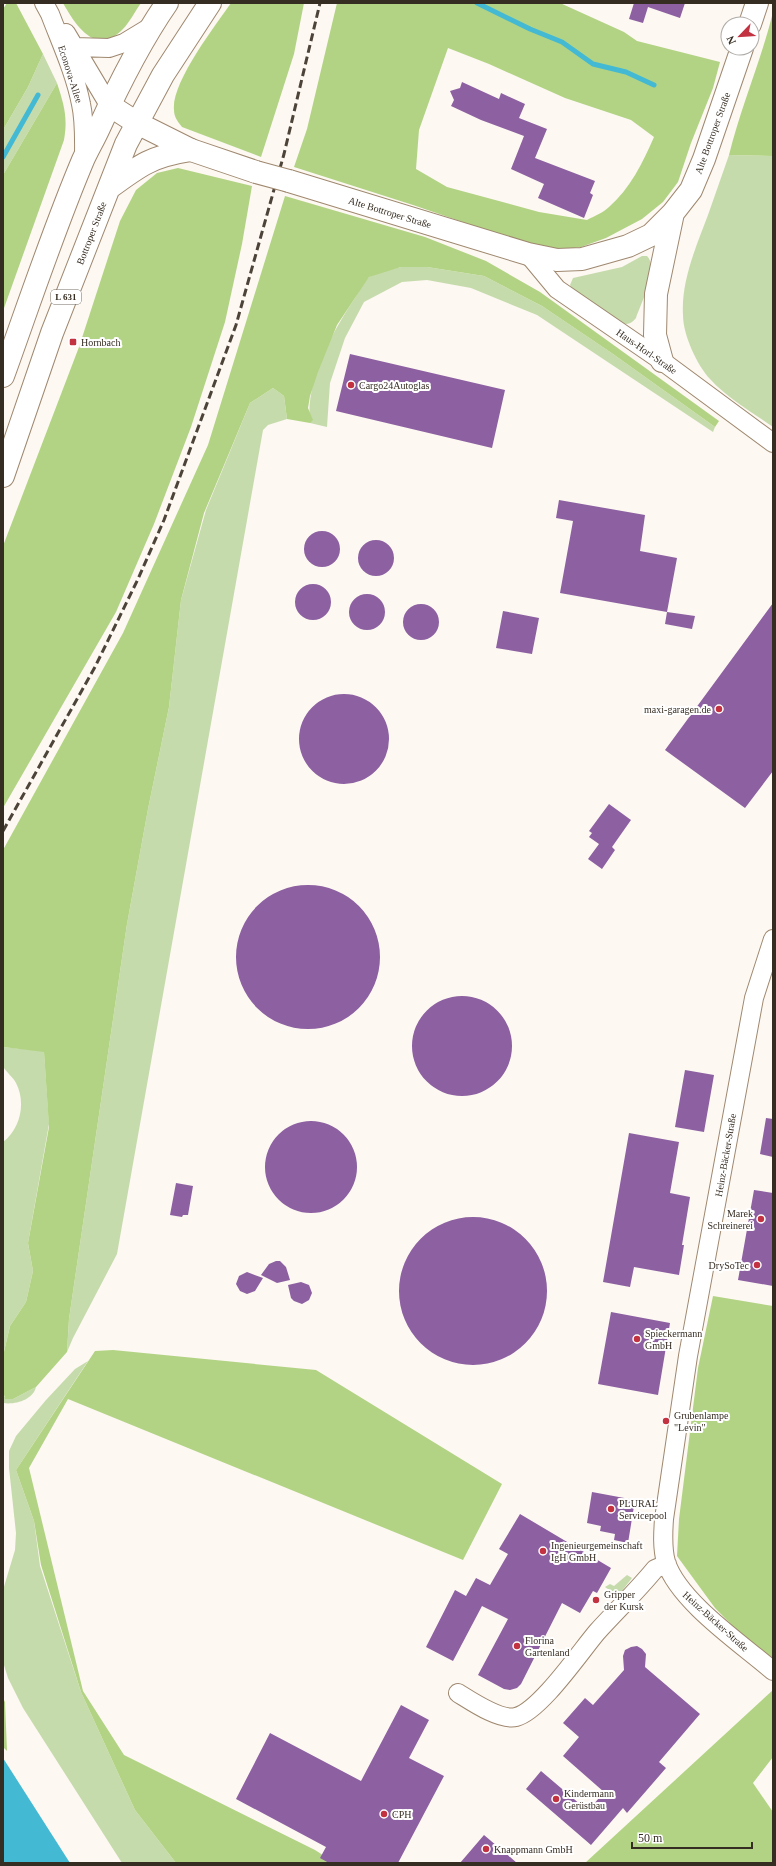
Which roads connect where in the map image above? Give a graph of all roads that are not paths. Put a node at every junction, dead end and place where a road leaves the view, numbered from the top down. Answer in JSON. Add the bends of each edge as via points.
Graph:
{"nodes":[{"id":1,"x":167,"y":3,"type":"edge"},
{"id":2,"x":210,"y":3,"type":"edge"},
{"id":3,"x":757,"y":3,"type":"edge"},
{"id":4,"x":47,"y":8,"type":"edge"},
{"id":5,"x":753,"y":16,"type":"edge"},
{"id":6,"x":152,"y":26,"type":"junction"},
{"id":7,"x":74,"y":47,"type":"junction"},
{"id":8,"x":739,"y":56,"type":"edge"},
{"id":9,"x":109,"y":105,"type":"junction"},
{"id":10,"x":137,"y":123,"type":"junction"},
{"id":11,"x":191,"y":150,"type":"junction"},
{"id":12,"x":84,"y":160,"type":"junction"},
{"id":13,"x":109,"y":188,"type":"junction"},
{"id":14,"x":673,"y":213,"type":"junction"},
{"id":15,"x":528,"y":254,"type":"junction"},
{"id":16,"x":662,"y":361,"type":"junction"},
{"id":17,"x":3,"y":376,"type":"edge"},
{"id":18,"x":773,"y":443,"type":"edge"},
{"id":19,"x":3,"y":476,"type":"edge"},
{"id":20,"x":773,"y":939,"type":"edge"},
{"id":21,"x":667,"y":1564,"type":"junction"},
{"id":22,"x":773,"y":1671,"type":"edge"},
{"id":23,"x":458,"y":1693,"type":"dead end"}],
"edges":[{"from":1,"to":6,"type":"main road"},
{"from":2,"to":10,"type":"main road","name":"Bottroper Straße","number":"L 631","via":[[163,75]]},
{"from":3,"to":5,"type":"main road"},
{"from":4,"to":7,"type":"street","name":"Econova-Allee"},
{"from":4,"to":12,"type":"street","name":"Econova-Allee","via":[[81,103]]},
{"from":6,"to":7,"type":"street","name":"Econova-Allee","via":[[124,43],[109,48]]},
{"from":6,"to":9,"type":"main road"},
{"from":7,"to":9,"type":"street","name":"Econova-Allee"},
{"from":8,"to":14,"type":"main road","name":"Alte Bottroper Straße","via":[[691,190]]},
{"from":9,"to":10,"type":"main road","name":"Alte Bottroper Straße"},
{"from":9,"to":12,"type":"main road"},
{"from":10,"to":11,"type":"main road","name":"Alte Bottroper Straße"},
{"from":10,"to":13,"type":"main road","name":"Bottroper Straße","number":"L 631"},
{"from":11,"to":13,"type":"main road","via":[[169,154],[141,164]]},
{"from":11,"to":15,"type":"main road","name":"Alte Bottroper Straße","bridge":true},
{"from":12,"to":17,"type":"main road","via":[[34,287]]},
{"from":13,"to":19,"type":"main road","name":"Bottroper Straße","number":"L 631","via":[[52,333]]},
{"from":14,"to":15,"type":"main road","name":"Alte Bottroper Straße","via":[[651,235],[606,253],[582,259],[557,260]]},
{"from":14,"to":16,"type":"main road","name":"Alte Bottroper Straße","via":[[656,294],[655,335]]},
{"from":15,"to":16,"type":"street","name":"Haus-Horl-Straße","via":[[557,289]]},
{"from":16,"to":18,"type":"street","name":"Haus-Horl-Straße"},
{"from":20,"to":21,"type":"street","name":"Heinz-Bäcker-Straße","via":[[754,998],[688,1356],[664,1519],[663,1546]]},
{"from":21,"to":22,"type":"street","name":"Heinz-Bäcker-Straße","via":[[681,1588],[694,1602]]},
{"from":21,"to":23,"type":"street","via":[[655,1569],[541,1699],[527,1711],[515,1717],[503,1717]]}]}
